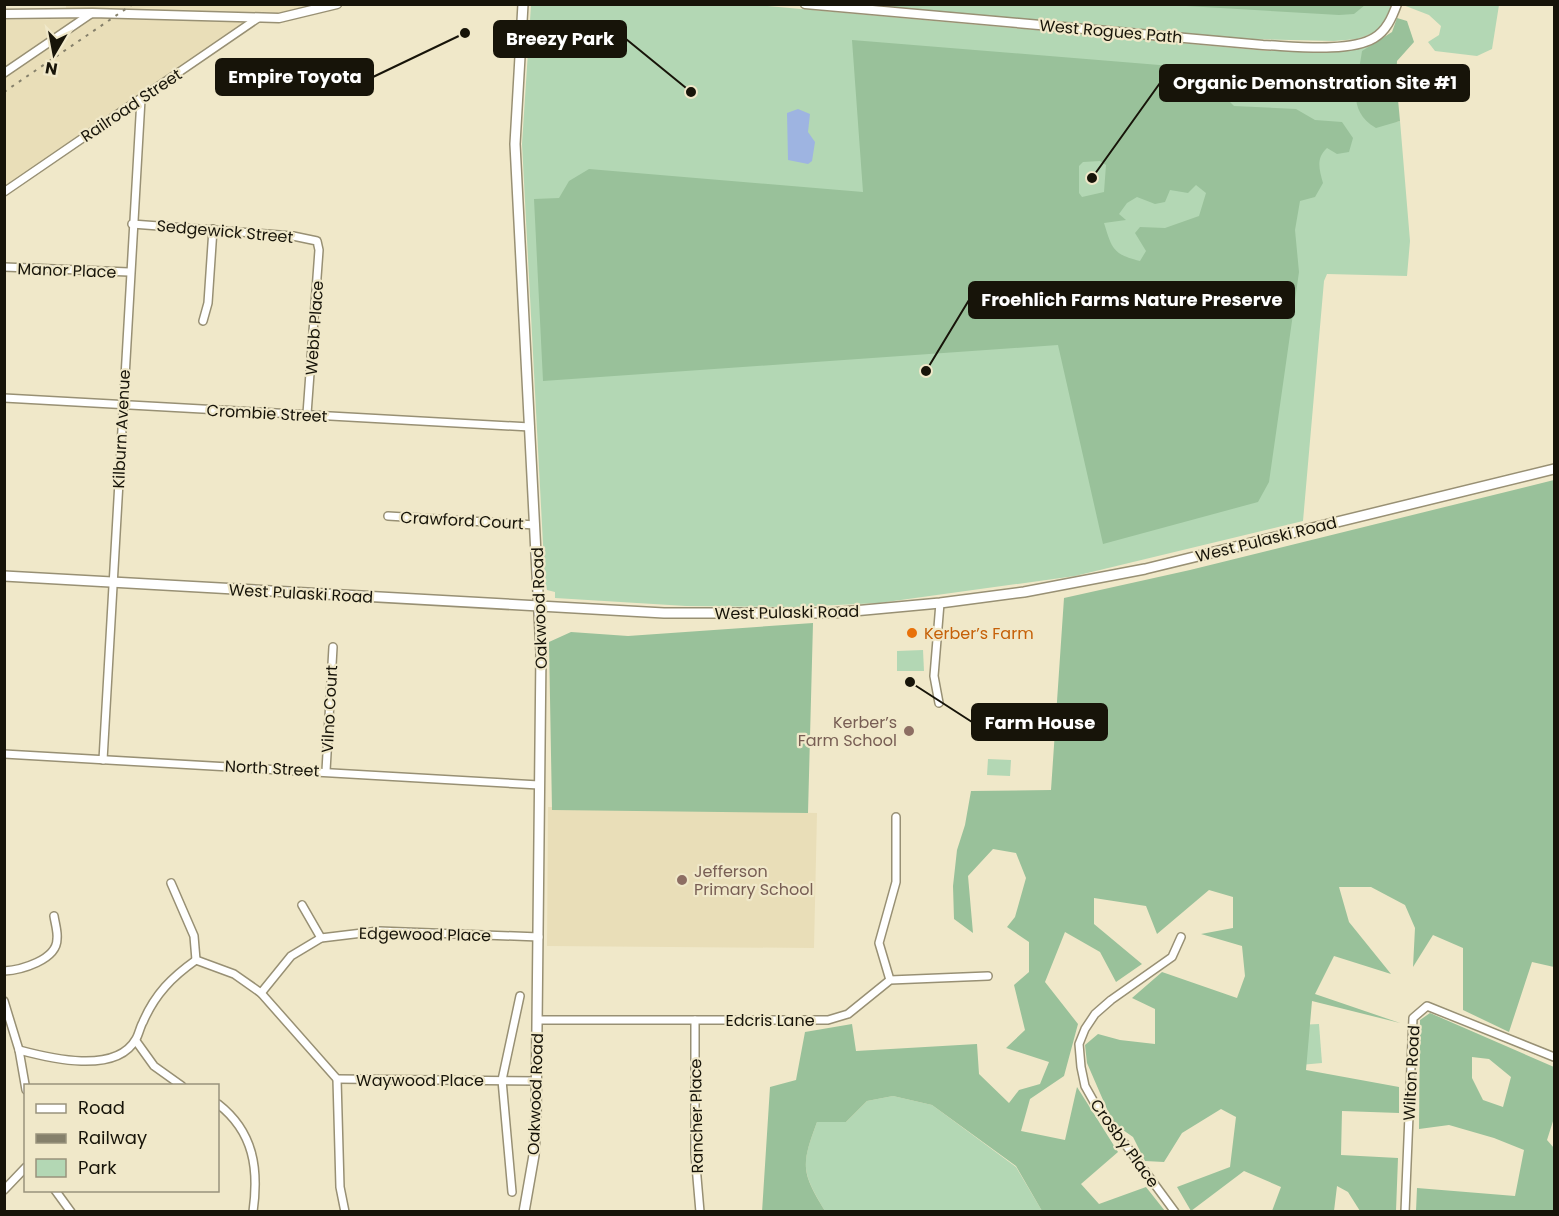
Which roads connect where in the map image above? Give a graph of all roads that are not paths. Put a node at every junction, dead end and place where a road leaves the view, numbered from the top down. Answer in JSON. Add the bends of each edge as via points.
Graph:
{"nodes":[{"id":1,"x":337,"y":4,"type":"edge"},
{"id":2,"x":523,"y":4,"type":"edge"},
{"id":3,"x":805,"y":4,"type":"edge"},
{"id":4,"x":1397,"y":4,"type":"edge"},
{"id":5,"x":60,"y":9,"type":"edge"},
{"id":6,"x":92,"y":13,"type":"junction"},
{"id":7,"x":4,"y":14,"type":"edge"},
{"id":8,"x":258,"y":18,"type":"junction"},
{"id":9,"x":4,"y":73,"type":"edge"},
{"id":10,"x":141,"y":99,"type":"junction"},
{"id":11,"x":4,"y":192,"type":"edge"},
{"id":12,"x":132,"y":224,"type":"junction"},
{"id":13,"x":213,"y":229,"type":"junction"},
{"id":14,"x":317,"y":241,"type":"joint"},
{"id":15,"x":4,"y":267,"type":"edge"},
{"id":16,"x":129,"y":272,"type":"junction"},
{"id":17,"x":203,"y":321,"type":"dead end"},
{"id":18,"x":4,"y":398,"type":"edge"},
{"id":19,"x":122,"y":405,"type":"junction"},
{"id":20,"x":307,"y":414,"type":"junction"},
{"id":21,"x":530,"y":427,"type":"junction"},
{"id":22,"x":1554,"y":469,"type":"edge"},
{"id":23,"x":388,"y":516,"type":"dead end"},
{"id":24,"x":535,"y":525,"type":"junction"},
{"id":25,"x":4,"y":576,"type":"edge"},
{"id":26,"x":112,"y":582,"type":"junction"},
{"id":27,"x":939,"y":603,"type":"junction"},
{"id":28,"x":540,"y":606,"type":"junction"},
{"id":29,"x":333,"y":647,"type":"dead end"},
{"id":30,"x":939,"y":703,"type":"dead end"},
{"id":31,"x":4,"y":754,"type":"edge"},
{"id":32,"x":103,"y":760,"type":"junction"},
{"id":33,"x":326,"y":771,"type":"junction"},
{"id":34,"x":539,"y":785,"type":"junction"},
{"id":35,"x":896,"y":817,"type":"dead end"},
{"id":36,"x":171,"y":883,"type":"dead end"},
{"id":37,"x":302,"y":905,"type":"dead end"},
{"id":38,"x":54,"y":916,"type":"dead end"},
{"id":39,"x":539,"y":937,"type":"junction"},
{"id":40,"x":1181,"y":937,"type":"dead end"},
{"id":41,"x":321,"y":938,"type":"junction"},
{"id":42,"x":196,"y":960,"type":"junction"},
{"id":43,"x":4,"y":971,"type":"edge"},
{"id":44,"x":988,"y":976,"type":"dead end"},
{"id":45,"x":890,"y":980,"type":"junction"},
{"id":46,"x":261,"y":993,"type":"junction"},
{"id":47,"x":520,"y":996,"type":"dead end"},
{"id":48,"x":4,"y":1001,"type":"edge"},
{"id":49,"x":538,"y":1020,"type":"junction"},
{"id":50,"x":695,"y":1020,"type":"junction"},
{"id":51,"x":136,"y":1041,"type":"junction"},
{"id":52,"x":19,"y":1050,"type":"junction"},
{"id":53,"x":1554,"y":1057,"type":"edge"},
{"id":54,"x":337,"y":1079,"type":"junction"},
{"id":55,"x":502,"y":1080,"type":"junction"},
{"id":56,"x":537,"y":1081,"type":"junction"},
{"id":57,"x":25,"y":1084,"type":"edge"},
{"id":58,"x":179,"y":1084,"type":"edge"},
{"id":59,"x":219,"y":1105,"type":"edge"},
{"id":60,"x":24,"y":1169,"type":"edge"},
{"id":61,"x":4,"y":1190,"type":"edge"},
{"id":62,"x":56,"y":1192,"type":"edge"},
{"id":63,"x":512,"y":1192,"type":"dead end"},
{"id":64,"x":71,"y":1212,"type":"edge"},
{"id":65,"x":253,"y":1212,"type":"edge"},
{"id":66,"x":345,"y":1212,"type":"edge"},
{"id":67,"x":524,"y":1212,"type":"edge"},
{"id":68,"x":700,"y":1212,"type":"edge"},
{"id":69,"x":1175,"y":1212,"type":"edge"},
{"id":70,"x":1404,"y":1212,"type":"edge"}],
"edges":[{"from":1,"to":8,"type":"street","via":[[279,18]]},
{"from":2,"to":21,"type":"main road","name":"Oakwood Road","via":[[515,144]]},
{"from":3,"to":4,"type":"street","name":"West Rogues Path","via":[[1311,46],[1373,39],[1386,28]]},
{"from":5,"to":6,"type":"street"},
{"from":5,"to":7,"type":"street"},
{"from":6,"to":8,"type":"street"},
{"from":6,"to":9,"type":"street"},
{"from":8,"to":10,"type":"street","name":"Railroad Street"},
{"from":10,"to":11,"type":"street","name":"Railroad Street"},
{"from":10,"to":12,"type":"street","name":"Kilburn Avenue"},
{"from":12,"to":13,"type":"street","name":"Sedgewick Street"},
{"from":12,"to":16,"type":"street","name":"Kilburn Avenue"},
{"from":13,"to":14,"type":"street","name":"Sedgewick Street"},
{"from":13,"to":17,"type":"street","via":[[208,303]]},
{"from":14,"to":20,"type":"street","name":"Webb Place"},
{"from":15,"to":16,"type":"street","name":"Manor Place"},
{"from":16,"to":19,"type":"street","name":"Kilburn Avenue"},
{"from":18,"to":19,"type":"street","name":"Crombie Street"},
{"from":19,"to":20,"type":"street","name":"Crombie Street"},
{"from":19,"to":26,"type":"street","name":"Kilburn Avenue"},
{"from":20,"to":21,"type":"street","name":"Crombie Street"},
{"from":21,"to":24,"type":"main road","name":"Oakwood Road"},
{"from":22,"to":27,"type":"main road","name":"West Pulaski Road","via":[[1145,569]]},
{"from":23,"to":24,"type":"street","name":"Crawford Court"},
{"from":24,"to":28,"type":"main road","name":"Oakwood Road"},
{"from":25,"to":26,"type":"main road","name":"West Pulaski Road"},
{"from":26,"to":28,"type":"main road","name":"West Pulaski Road"},
{"from":26,"to":32,"type":"street","name":"Kilburn Avenue"},
{"from":27,"to":28,"type":"main road","name":"West Pulaski Road","via":[[842,612],[722,615]]},
{"from":27,"to":30,"type":"street","via":[[934,676]]},
{"from":28,"to":34,"type":"main road","name":"Oakwood Road"},
{"from":29,"to":33,"type":"street","name":"Vilno Court"},
{"from":31,"to":32,"type":"street","name":"North Street"},
{"from":32,"to":33,"type":"street","name":"North Street"},
{"from":33,"to":34,"type":"street","name":"North Street"},
{"from":34,"to":39,"type":"main road","name":"Oakwood Road"},
{"from":35,"to":45,"type":"street","via":[[896,882],[879,943]]},
{"from":36,"to":42,"type":"street","via":[[194,936]]},
{"from":37,"to":41,"type":"street"},
{"from":38,"to":43,"type":"street","via":[[58,942],[51,954],[25,967]]},
{"from":39,"to":41,"type":"street","name":"Edgewood Place","via":[[379,931]]},
{"from":39,"to":49,"type":"main road","name":"Oakwood Road"},
{"from":40,"to":69,"type":"street","name":"Crosby Place","via":[[1172,957],[1095,1014],[1079,1044],[1085,1086],[1094,1102]]},
{"from":41,"to":46,"type":"street","name":"Edgewood Place","via":[[291,956]]},
{"from":42,"to":46,"type":"street","via":[[234,974]]},
{"from":42,"to":51,"type":"street","via":[[161,990]]},
{"from":44,"to":45,"type":"street"},
{"from":45,"to":50,"type":"street","name":"Edcris Lane","via":[[848,1014],[828,1020]]},
{"from":46,"to":54,"type":"street"},
{"from":47,"to":55,"type":"street","name":"Oakwood Road"},
{"from":48,"to":52,"type":"street"},
{"from":49,"to":50,"type":"street","name":"Edcris Lane"},
{"from":49,"to":56,"type":"main road","name":"Oakwood Road"},
{"from":50,"to":68,"type":"street","name":"Rancher Place","via":[[695,1154]]},
{"from":51,"to":52,"type":"street","via":[[104,1059],[85,1062]]},
{"from":51,"to":58,"type":"street","via":[[154,1066]]},
{"from":52,"to":57,"type":"street"},
{"from":53,"to":70,"type":"street","name":"Wilton Road","via":[[1427,1006],[1413,1018]]},
{"from":54,"to":55,"type":"street","name":"Waywood Place"},
{"from":54,"to":66,"type":"street","via":[[340,1187]]},
{"from":55,"to":56,"type":"street","name":"Waywood Place"},
{"from":55,"to":63,"type":"street","name":"Oakwood Road"},
{"from":56,"to":67,"type":"main road","name":"Oakwood Road","via":[[534,1155]]},
{"from":59,"to":65,"type":"street","via":[[238,1123],[252,1147],[256,1173]]},
{"from":60,"to":61,"type":"street"},
{"from":62,"to":64,"type":"street"}]}
